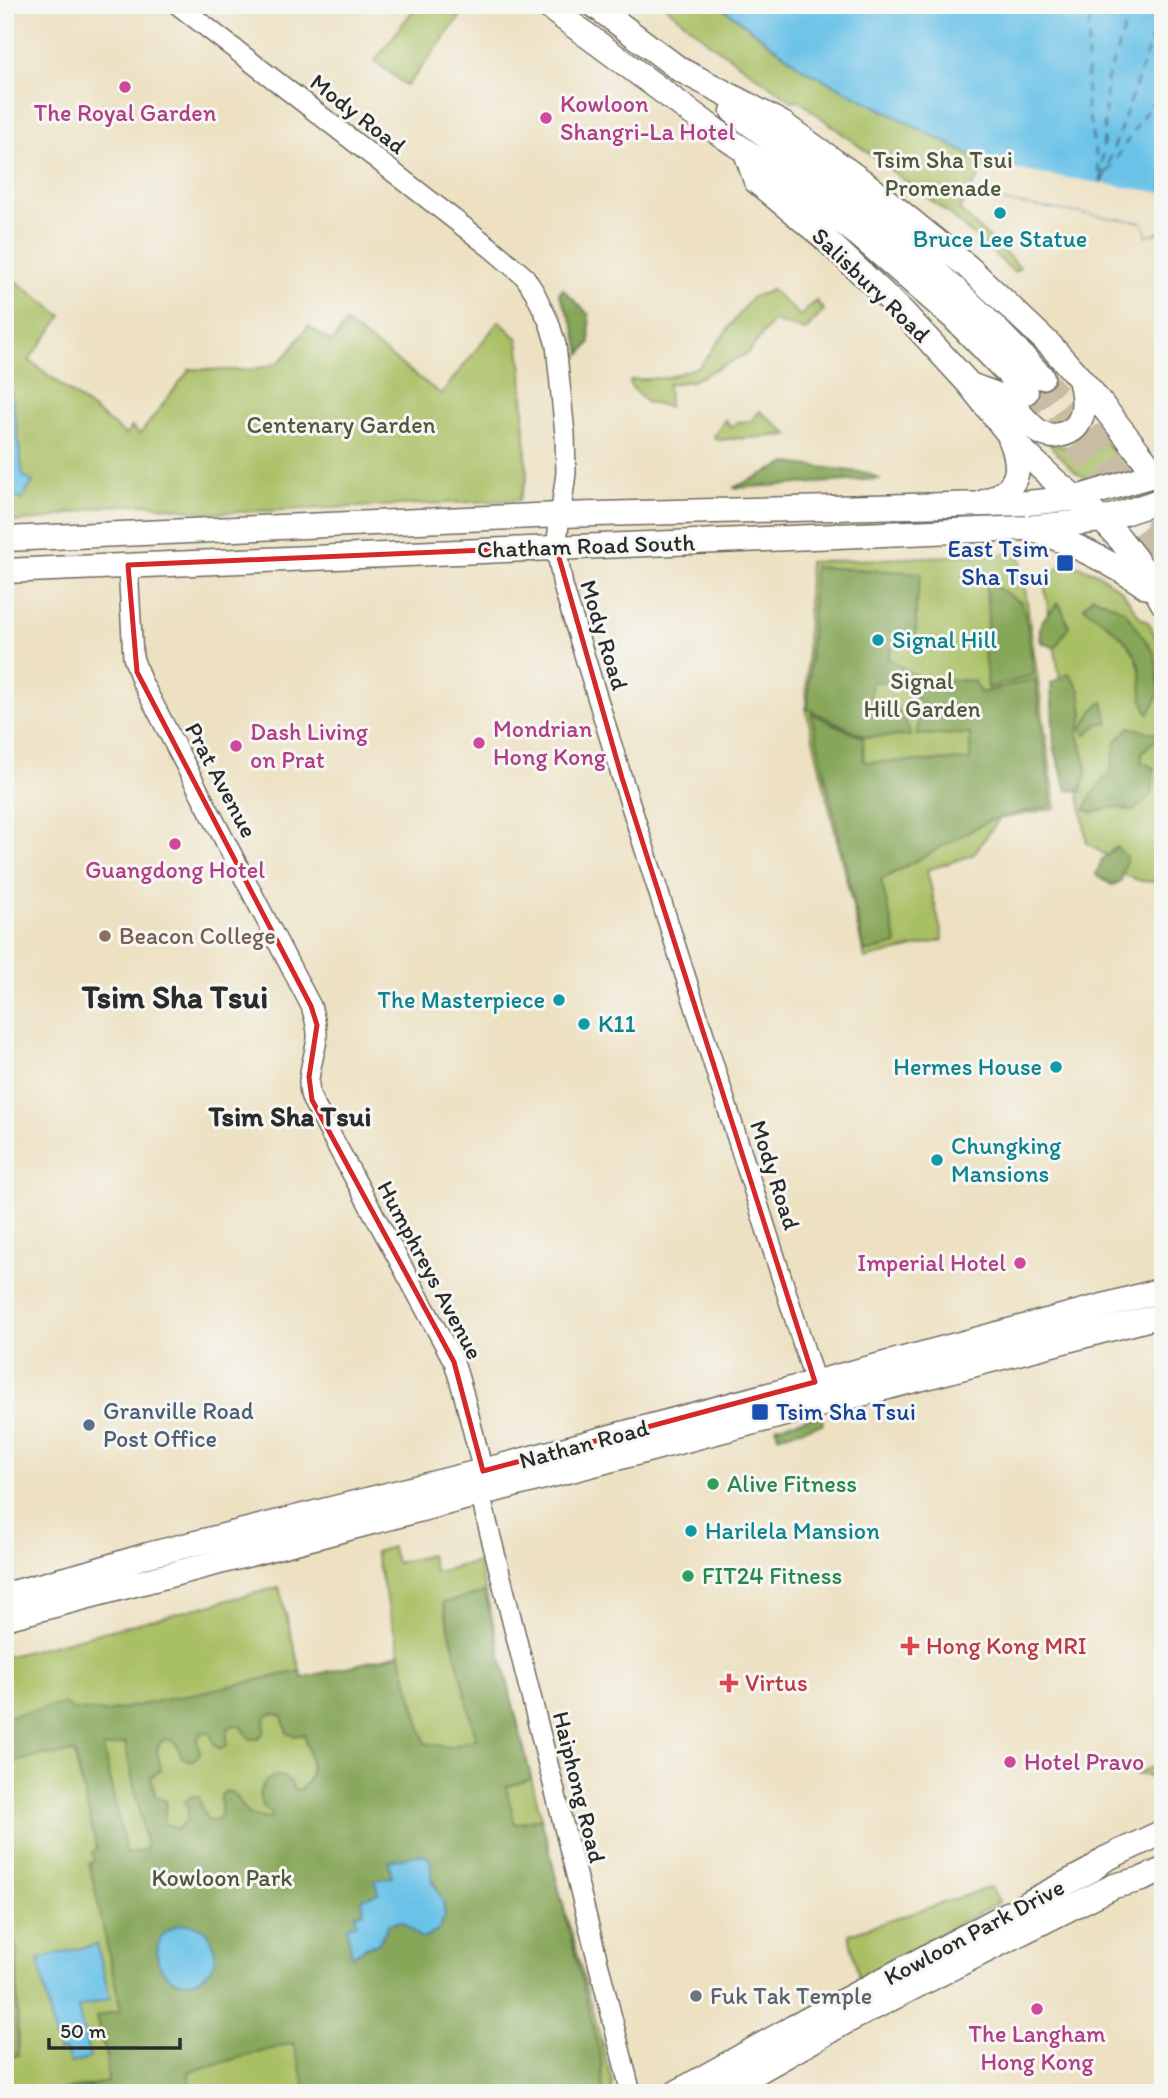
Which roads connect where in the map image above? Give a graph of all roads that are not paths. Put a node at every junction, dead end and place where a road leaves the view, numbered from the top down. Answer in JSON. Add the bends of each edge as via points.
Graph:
{"nodes":[{"id":1,"x":178,"y":5,"type":"edge"},
{"id":2,"x":546,"y":5,"type":"edge"},
{"id":3,"x":594,"y":5,"type":"edge"},
{"id":4,"x":678,"y":69,"type":"junction"},
{"id":5,"x":746,"y":152,"type":"junction"},
{"id":6,"x":1080,"y":379,"type":"junction"},
{"id":7,"x":969,"y":384,"type":"junction"},
{"id":8,"x":1008,"y":434,"type":"junction"},
{"id":9,"x":1159,"y":479,"type":"edge"},
{"id":10,"x":1077,"y":498,"type":"junction"},
{"id":11,"x":1163,"y":500,"type":"edge"},
{"id":12,"x":977,"y":505,"type":"junction"},
{"id":13,"x":559,"y":515,"type":"junction"},
{"id":14,"x":1102,"y":520,"type":"junction"},
{"id":15,"x":1027,"y":528,"type":"junction"},
{"id":16,"x":5,"y":539,"type":"edge"},
{"id":17,"x":556,"y":547,"type":"junction"},
{"id":18,"x":128,"y":565,"type":"junction"},
{"id":19,"x":5,"y":571,"type":"edge"},
{"id":20,"x":1160,"y":598,"type":"edge"},
{"id":21,"x":309,"y":1077,"type":"joint"},
{"id":22,"x":1163,"y":1290,"type":"edge"},
{"id":23,"x":1163,"y":1315,"type":"edge"},
{"id":24,"x":815,"y":1382,"type":"junction"},
{"id":25,"x":482,"y":1483,"type":"junction"},
{"id":26,"x":5,"y":1595,"type":"edge"},
{"id":27,"x":5,"y":1618,"type":"edge"},
{"id":28,"x":1163,"y":1832,"type":"edge"},
{"id":29,"x":1163,"y":1852,"type":"edge"},
{"id":30,"x":1105,"y":1859,"type":"junction"},
{"id":31,"x":1163,"y":1870,"type":"edge"},
{"id":32,"x":796,"y":2038,"type":"junction"},
{"id":33,"x":631,"y":2093,"type":"edge"},
{"id":34,"x":676,"y":2093,"type":"edge"},
{"id":35,"x":720,"y":2093,"type":"edge"}],
"edges":[{"from":1,"to":13,"type":"street","name":"Mody Road","via":[[525,277],[556,345],[566,456]]},
{"from":2,"to":5,"type":"main road"},
{"from":3,"to":4,"type":"main road"},
{"from":4,"to":5,"type":"main road","via":[[907,247],[993,325],[1034,384],[860,236]]},
{"from":4,"to":6,"type":"main road","via":[[783,124],[866,184],[968,267]]},
{"from":5,"to":7,"type":"main road","name":"Salisbury Road","via":[[756,181],[858,268]]},
{"from":6,"to":7,"type":"main road","via":[[1084,394],[1079,423],[1070,432],[1054,436],[1023,420],[1005,399]]},
{"from":6,"to":9,"type":"main road"},
{"from":7,"to":8,"type":"main road","name":"Salisbury Road"},
{"from":8,"to":10,"type":"main road","name":"Salisbury Road","via":[[1033,462]]},
{"from":8,"to":12,"type":"main road","via":[[1018,464],[1016,477],[1009,489]]},
{"from":9,"to":10,"type":"main road","name":"Chatham Road South"},
{"from":10,"to":12,"type":"main road","name":"Chatham Road South"},
{"from":10,"to":14,"type":"main road","name":"Salisbury Road"},
{"from":11,"to":14,"type":"main road","name":"Chatham Road South"},
{"from":12,"to":13,"type":"main road","name":"Chatham Road South"},
{"from":13,"to":16,"type":"main road","name":"Chatham Road South"},
{"from":13,"to":17,"type":"street","name":"Mody Road"},
{"from":14,"to":15,"type":"main road","name":"Chatham Road South"},
{"from":14,"to":20,"type":"main road","name":"Salisbury Road","via":[[1144,570]]},
{"from":15,"to":17,"type":"main road","name":"Chatham Road South"},
{"from":15,"to":20,"type":"main road","via":[[1101,558]]},
{"from":17,"to":18,"type":"main road","name":"Chatham Road South"},
{"from":17,"to":24,"type":"street","name":"Mody Road","via":[[563,586],[622,778]]},
{"from":18,"to":19,"type":"main road","name":"Chatham Road South"},
{"from":18,"to":21,"type":"street","name":"Prat Avenue","via":[[134,657],[141,680],[311,1006],[317,1038]]},
{"from":21,"to":25,"type":"street","name":"Humphreys Avenue","via":[[312,1100],[454,1362]]},
{"from":22,"to":24,"type":"main road","name":"Nathan Road"},
{"from":23,"to":25,"type":"main road","name":"Nathan Road"},
{"from":24,"to":25,"type":"main road","name":"Nathan Road"},
{"from":25,"to":26,"type":"main road","name":"Nathan Road","via":[[148,1555]]},
{"from":25,"to":27,"type":"main road","name":"Nathan Road"},
{"from":25,"to":33,"type":"street","name":"Haiphong Road"},
{"from":28,"to":30,"type":"main road","name":"Kowloon Park Drive"},
{"from":29,"to":30,"type":"main road","via":[[1138,1862]]},
{"from":30,"to":32,"type":"main road","name":"Kowloon Park Drive"},
{"from":31,"to":32,"type":"main road","name":"Kowloon Park Drive","via":[[1114,1886],[845,2022]]},
{"from":32,"to":34,"type":"main road","name":"Kowloon Park Drive"},
{"from":32,"to":35,"type":"main road","name":"Kowloon Park Drive"}]}
